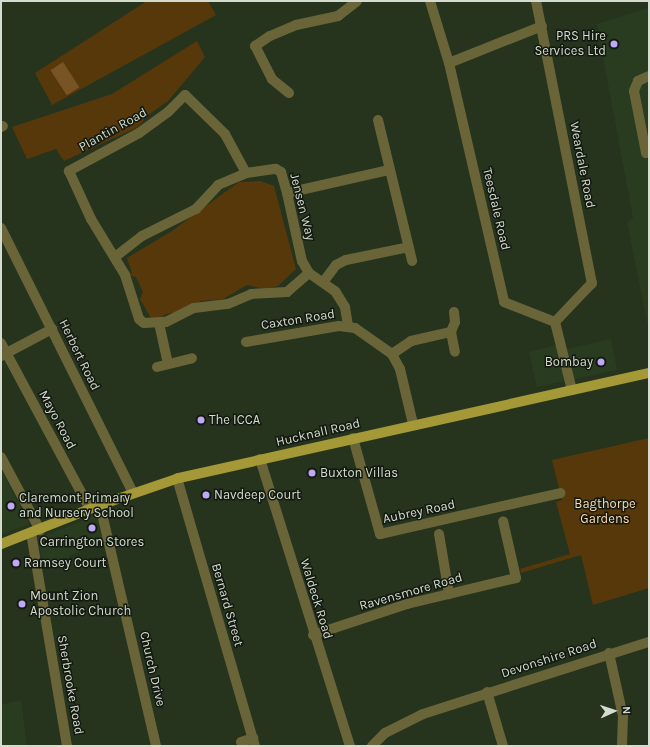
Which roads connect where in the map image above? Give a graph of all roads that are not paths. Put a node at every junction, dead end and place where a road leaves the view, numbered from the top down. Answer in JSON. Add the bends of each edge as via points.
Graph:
{"nodes":[{"id":1,"x":357,"y":1,"type":"edge"},
{"id":2,"x":430,"y":1,"type":"edge"},
{"id":3,"x":536,"y":1,"type":"edge"},
{"id":4,"x":542,"y":26,"type":"junction"},
{"id":5,"x":449,"y":63,"type":"junction"},
{"id":6,"x":649,"y":76,"type":"edge"},
{"id":7,"x":289,"y":93,"type":"dead end"},
{"id":8,"x":378,"y":120,"type":"dead end"},
{"id":9,"x":649,"y":152,"type":"edge"},
{"id":10,"x":389,"y":170,"type":"junction"},
{"id":11,"x":246,"y":173,"type":"junction"},
{"id":12,"x":287,"y":193,"type":"junction"},
{"id":13,"x":1,"y":228,"type":"edge"},
{"id":14,"x":409,"y":247,"type":"junction"},
{"id":15,"x":116,"y":257,"type":"junction"},
{"id":16,"x":412,"y":262,"type":"dead end"},
{"id":17,"x":309,"y":273,"type":"junction"},
{"id":18,"x":324,"y":281,"type":"junction"},
{"id":19,"x":454,"y":312,"type":"dead end"},
{"id":20,"x":556,"y":322,"type":"junction"},
{"id":21,"x":159,"y":323,"type":"junction"},
{"id":22,"x":348,"y":326,"type":"junction"},
{"id":23,"x":52,"y":329,"type":"junction"},
{"id":24,"x":451,"y":332,"type":"junction"},
{"id":25,"x":246,"y":342,"type":"dead end"},
{"id":26,"x":1,"y":343,"type":"edge"},
{"id":27,"x":455,"y":352,"type":"dead end"},
{"id":28,"x":392,"y":354,"type":"junction"},
{"id":29,"x":4,"y":355,"type":"edge"},
{"id":30,"x":192,"y":358,"type":"dead end"},
{"id":31,"x":168,"y":364,"type":"junction"},
{"id":32,"x":157,"y":367,"type":"dead end"},
{"id":33,"x":649,"y":373,"type":"edge"},
{"id":34,"x":572,"y":390,"type":"junction"},
{"id":35,"x":413,"y":424,"type":"junction"},
{"id":36,"x":353,"y":438,"type":"junction"},
{"id":37,"x":1,"y":457,"type":"edge"},
{"id":38,"x":260,"y":459,"type":"junction"},
{"id":39,"x":177,"y":478,"type":"junction"},
{"id":40,"x":134,"y":493,"type":"junction"},
{"id":41,"x":560,"y":493,"type":"dead end"},
{"id":42,"x":100,"y":505,"type":"junction"},
{"id":43,"x":90,"y":509,"type":"junction"},
{"id":44,"x":503,"y":521,"type":"dead end"},
{"id":45,"x":35,"y":532,"type":"junction"},
{"id":46,"x":439,"y":534,"type":"dead end"},
{"id":47,"x":1,"y":544,"type":"edge"},
{"id":48,"x":450,"y":594,"type":"junction"},
{"id":49,"x":313,"y":635,"type":"junction"},
{"id":50,"x":649,"y":642,"type":"edge"},
{"id":51,"x":609,"y":653,"type":"junction"},
{"id":52,"x":488,"y":692,"type":"junction"},
{"id":53,"x":241,"y":742,"type":"dead end"},
{"id":54,"x":254,"y":742,"type":"edge"},
{"id":55,"x":67,"y":746,"type":"edge"},
{"id":56,"x":156,"y":746,"type":"edge"},
{"id":57,"x":350,"y":746,"type":"edge"},
{"id":58,"x":372,"y":746,"type":"edge"},
{"id":59,"x":502,"y":746,"type":"edge"},
{"id":60,"x":622,"y":746,"type":"edge"}],
"edges":[{"from":1,"to":7,"type":"street","via":[[338,16],[296,25],[270,36],[255,46],[272,79]]},
{"from":2,"to":5,"type":"street","name":"Teesdale Road"},
{"from":3,"to":4,"type":"street","name":"Weardale Road"},
{"from":4,"to":5,"type":"street"},
{"from":4,"to":20,"type":"street","name":"Weardale Road","via":[[592,283]]},
{"from":5,"to":20,"type":"street","name":"Teesdale Road","via":[[504,302]]},
{"from":6,"to":9,"type":"street","via":[[638,81],[634,91],[646,152]]},
{"from":8,"to":10,"type":"street"},
{"from":10,"to":12,"type":"street"},
{"from":10,"to":14,"type":"street"},
{"from":11,"to":12,"type":"street","name":"Jensen Way","via":[[276,169],[281,172]]},
{"from":11,"to":15,"type":"street","name":"Jensen Way","via":[[218,185],[196,209],[142,236]]},
{"from":11,"to":15,"type":"street","name":"Plantin Road","via":[[225,134],[185,95],[168,112],[139,133],[69,171],[90,219]]},
{"from":12,"to":17,"type":"street","name":"Jensen Way","via":[[302,262]]},
{"from":13,"to":23,"type":"street","name":"Herbert Road"},
{"from":14,"to":16,"type":"street"},
{"from":14,"to":18,"type":"street","via":[[346,260],[336,265]]},
{"from":15,"to":21,"type":"street","via":[[125,275],[139,319],[144,323]]},
{"from":17,"to":18,"type":"street"},
{"from":17,"to":21,"type":"street","via":[[298,286],[287,292],[261,293],[228,304],[206,305]]},
{"from":18,"to":22,"type":"street","via":[[335,291],[345,307]]},
{"from":19,"to":24,"type":"street","via":[[455,322]]},
{"from":20,"to":34,"type":"street"},
{"from":21,"to":31,"type":"street"},
{"from":22,"to":25,"type":"street","name":"Caxton Road"},
{"from":22,"to":28,"type":"street","name":"Caxton Road","via":[[373,339]]},
{"from":23,"to":29,"type":"street"},
{"from":23,"to":40,"type":"street","name":"Herbert Road"},
{"from":24,"to":27,"type":"street"},
{"from":24,"to":28,"type":"street","via":[[411,341]]},
{"from":26,"to":29,"type":"street","name":"Mayo Road"},
{"from":28,"to":35,"type":"street","name":"Caxton Road","via":[[400,369]]},
{"from":29,"to":43,"type":"street","name":"Mayo Road"},
{"from":30,"to":31,"type":"street"},
{"from":31,"to":32,"type":"street"},
{"from":33,"to":34,"type":"main road","name":"Hucknall Road"},
{"from":34,"to":35,"type":"main road","name":"Hucknall Road"},
{"from":35,"to":36,"type":"main road","name":"Hucknall Road"},
{"from":36,"to":38,"type":"main road","name":"Hucknall Road"},
{"from":36,"to":41,"type":"street","name":"Aubrey Road","via":[[380,534]]},
{"from":37,"to":45,"type":"street","name":"Sherbrooke Road"},
{"from":38,"to":39,"type":"main road","name":"Hucknall Road"},
{"from":38,"to":49,"type":"street","name":"Waldeck Road"},
{"from":39,"to":40,"type":"main road","name":"Hucknall Road"},
{"from":39,"to":54,"type":"street","name":"Bernard Street"},
{"from":40,"to":42,"type":"main road","name":"Hucknall Road"},
{"from":42,"to":43,"type":"main road","name":"Hucknall Road"},
{"from":42,"to":56,"type":"street","name":"Church Drive"},
{"from":43,"to":45,"type":"main road","name":"Hucknall Road"},
{"from":44,"to":48,"type":"street","name":"Ravensmore Road","via":[[516,578]]},
{"from":45,"to":47,"type":"main road","name":"Hucknall Road"},
{"from":45,"to":55,"type":"street","name":"Sherbrooke Road"},
{"from":46,"to":48,"type":"street"},
{"from":48,"to":49,"type":"street","name":"Ravensmore Road","via":[[407,604]]},
{"from":49,"to":57,"type":"street","name":"Waldeck Road"},
{"from":50,"to":51,"type":"street","name":"Devonshire Road"},
{"from":51,"to":52,"type":"street","name":"Devonshire Road"},
{"from":51,"to":60,"type":"street","via":[[623,716]]},
{"from":52,"to":58,"type":"street","name":"Devonshire Road","via":[[399,724]]},
{"from":52,"to":59,"type":"street"},
{"from":53,"to":54,"type":"street","name":"Bernard Street"}]}
